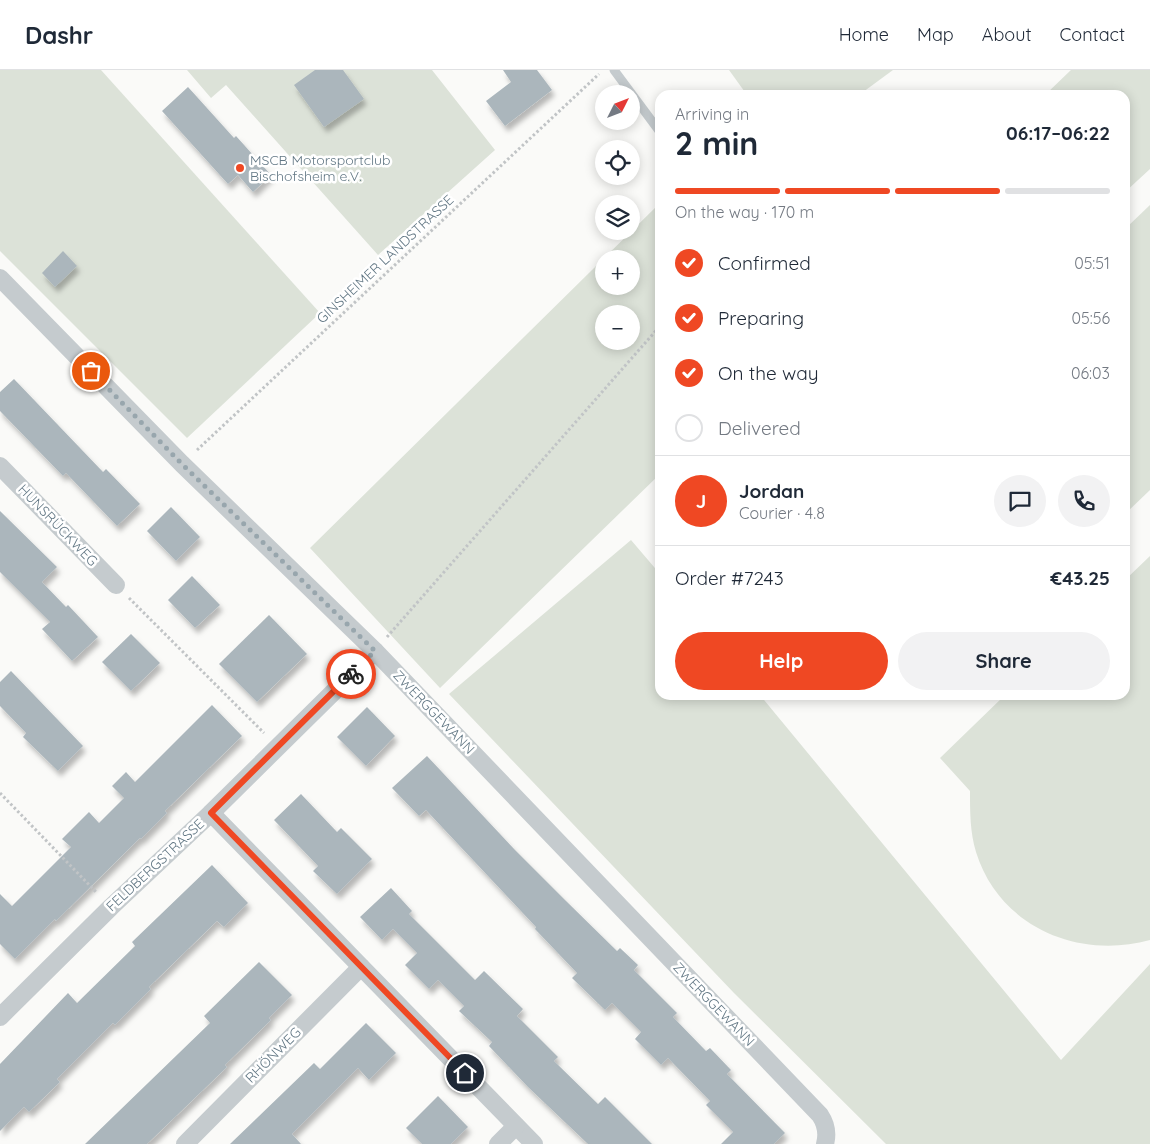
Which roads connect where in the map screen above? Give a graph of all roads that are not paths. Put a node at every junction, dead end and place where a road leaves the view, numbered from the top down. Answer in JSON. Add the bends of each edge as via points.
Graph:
{"nodes":[{"id":1,"x":614,"y":70,"type":"edge"},
{"id":2,"x":655,"y":125,"type":"edge"},
{"id":3,"x":0,"y":278,"type":"edge"},
{"id":4,"x":0,"y":466,"type":"edge"},
{"id":5,"x":116,"y":585,"type":"road end"},
{"id":6,"x":375,"y":651,"type":"junction"},
{"id":7,"x":211,"y":813,"type":"junction"},
{"id":8,"x":361,"y":966,"type":"junction"},
{"id":9,"x":0,"y":1017,"type":"edge"},
{"id":10,"x":516,"y":1126,"type":"junction"},
{"id":11,"x":826,"y":1141,"type":"edge"},
{"id":12,"x":185,"y":1144,"type":"edge"},
{"id":13,"x":498,"y":1144,"type":"edge"},
{"id":14,"x":534,"y":1144,"type":"edge"}],
"edges":[{"from":1,"to":2,"type":"lane"},
{"from":3,"to":6,"type":"street","name":"ZWERGGEWANN","via":[[182,464]]},
{"from":4,"to":5,"type":"street","name":"HUNSRÜCKWEG"},
{"from":6,"to":7,"type":"street","name":"FELDBERGSTRASSE"},
{"from":6,"to":11,"type":"street","name":"ZWERGGEWANN","via":[[820,1115],[826,1124]]},
{"from":7,"to":8,"type":"street"},
{"from":7,"to":9,"type":"street","name":"FELDBERGSTRASSE"},
{"from":8,"to":10,"type":"street"},
{"from":8,"to":12,"type":"street","name":"RHÖNWEG"},
{"from":10,"to":13,"type":"street"},
{"from":10,"to":14,"type":"street"}]}
